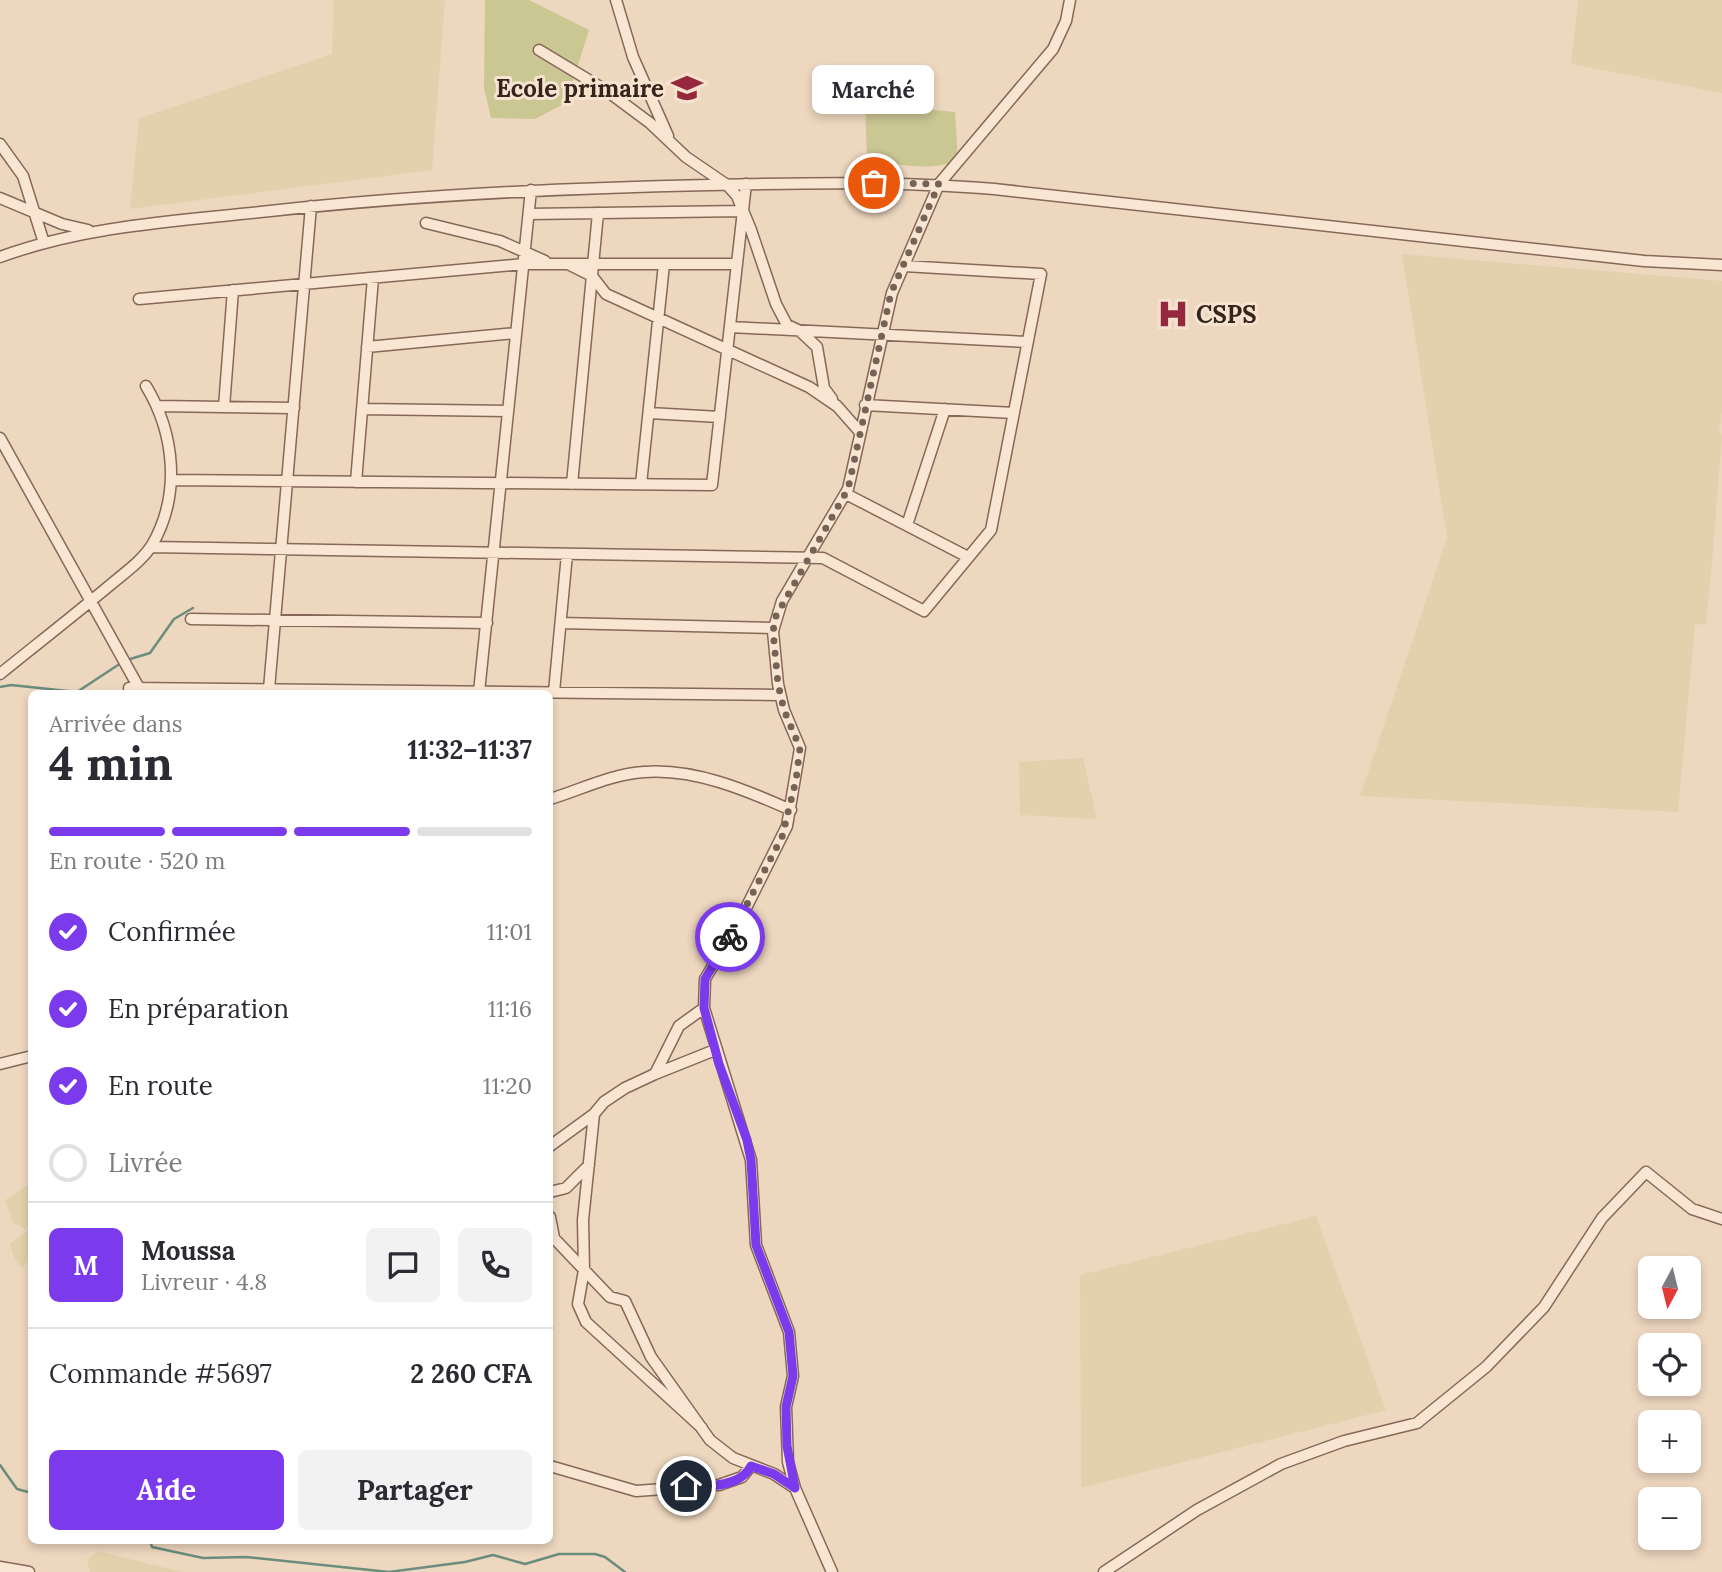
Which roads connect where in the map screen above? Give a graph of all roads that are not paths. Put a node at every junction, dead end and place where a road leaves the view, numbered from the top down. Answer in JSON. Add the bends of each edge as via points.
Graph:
{"nodes":[{"id":1,"x":616,"y":0,"type":"edge"},
{"id":2,"x":1070,"y":0,"type":"edge"},
{"id":3,"x":539,"y":50,"type":"dead end"},
{"id":4,"x":672,"y":144,"type":"junction"},
{"id":5,"x":0,"y":145,"type":"edge"},
{"id":6,"x":746,"y":184,"type":"junction"},
{"id":7,"x":939,"y":184,"type":"junction"},
{"id":8,"x":727,"y":185,"type":"junction"},
{"id":9,"x":531,"y":190,"type":"junction"},
{"id":10,"x":0,"y":198,"type":"edge"},
{"id":11,"x":311,"y":206,"type":"junction"},
{"id":12,"x":32,"y":211,"type":"junction"},
{"id":13,"x":743,"y":211,"type":"junction"},
{"id":14,"x":598,"y":213,"type":"junction"},
{"id":15,"x":528,"y":214,"type":"junction"},
{"id":16,"x":426,"y":223,"type":"dead end"},
{"id":17,"x":92,"y":231,"type":"junction"},
{"id":18,"x":44,"y":243,"type":"junction"},
{"id":19,"x":525,"y":252,"type":"junction"},
{"id":20,"x":0,"y":257,"type":"edge"},
{"id":21,"x":523,"y":264,"type":"junction"},
{"id":22,"x":560,"y":264,"type":"junction"},
{"id":23,"x":593,"y":264,"type":"junction"},
{"id":24,"x":664,"y":264,"type":"junction"},
{"id":25,"x":737,"y":264,"type":"junction"},
{"id":26,"x":1722,"y":265,"type":"edge"},
{"id":27,"x":904,"y":266,"type":"junction"},
{"id":28,"x":592,"y":276,"type":"junction"},
{"id":29,"x":373,"y":278,"type":"junction"},
{"id":30,"x":304,"y":284,"type":"junction"},
{"id":31,"x":233,"y":290,"type":"junction"},
{"id":32,"x":139,"y":299,"type":"dead end"},
{"id":33,"x":658,"y":319,"type":"junction"},
{"id":34,"x":730,"y":327,"type":"junction"},
{"id":35,"x":800,"y":331,"type":"junction"},
{"id":36,"x":516,"y":333,"type":"junction"},
{"id":37,"x":881,"y":335,"type":"junction"},
{"id":38,"x":1027,"y":342,"type":"junction"},
{"id":39,"x":367,"y":347,"type":"junction"},
{"id":40,"x":727,"y":352,"type":"junction"},
{"id":41,"x":146,"y":386,"type":"dead end"},
{"id":42,"x":865,"y":405,"type":"junction"},
{"id":43,"x":837,"y":406,"type":"junction"},
{"id":44,"x":158,"y":407,"type":"junction"},
{"id":45,"x":224,"y":407,"type":"junction"},
{"id":46,"x":294,"y":408,"type":"junction"},
{"id":47,"x":362,"y":409,"type":"junction"},
{"id":48,"x":945,"y":409,"type":"junction"},
{"id":49,"x":508,"y":411,"type":"junction"},
{"id":50,"x":649,"y":413,"type":"junction"},
{"id":51,"x":1014,"y":413,"type":"junction"},
{"id":52,"x":720,"y":416,"type":"junction"},
{"id":53,"x":859,"y":431,"type":"junction"},
{"id":54,"x":0,"y":438,"type":"edge"},
{"id":55,"x":171,"y":480,"type":"junction"},
{"id":56,"x":287,"y":481,"type":"junction"},
{"id":57,"x":356,"y":482,"type":"junction"},
{"id":58,"x":501,"y":483,"type":"junction"},
{"id":59,"x":572,"y":484,"type":"junction"},
{"id":60,"x":642,"y":484,"type":"junction"},
{"id":61,"x":846,"y":494,"type":"junction"},
{"id":62,"x":906,"y":525,"type":"junction"},
{"id":63,"x":150,"y":547,"type":"junction"},
{"id":64,"x":282,"y":549,"type":"junction"},
{"id":65,"x":494,"y":552,"type":"junction"},
{"id":66,"x":567,"y":554,"type":"junction"},
{"id":67,"x":968,"y":557,"type":"junction"},
{"id":68,"x":807,"y":558,"type":"junction"},
{"id":69,"x":91,"y":601,"type":"junction"},
{"id":70,"x":191,"y":619,"type":"dead end"},
{"id":71,"x":275,"y":621,"type":"junction"},
{"id":72,"x":486,"y":623,"type":"junction"},
{"id":73,"x":561,"y":623,"type":"junction"},
{"id":74,"x":774,"y":628,"type":"junction"},
{"id":75,"x":0,"y":674,"type":"edge"},
{"id":76,"x":269,"y":689,"type":"junction"},
{"id":77,"x":339,"y":690,"type":"edge"},
{"id":78,"x":479,"y":690,"type":"edge"},
{"id":79,"x":554,"y":692,"type":"joint"},
{"id":80,"x":780,"y":695,"type":"junction"},
{"id":81,"x":553,"y":798,"type":"edge"},
{"id":82,"x":790,"y":810,"type":"junction"},
{"id":83,"x":704,"y":1008,"type":"junction"},
{"id":84,"x":715,"y":1050,"type":"junction"},
{"id":85,"x":28,"y":1057,"type":"edge"},
{"id":86,"x":0,"y":1063,"type":"edge"},
{"id":87,"x":655,"y":1074,"type":"junction"},
{"id":88,"x":594,"y":1114,"type":"junction"},
{"id":89,"x":553,"y":1144,"type":"edge"},
{"id":90,"x":589,"y":1164,"type":"junction"},
{"id":91,"x":553,"y":1191,"type":"edge"},
{"id":92,"x":1722,"y":1219,"type":"edge"},
{"id":93,"x":553,"y":1237,"type":"edge"},
{"id":94,"x":584,"y":1270,"type":"junction"},
{"id":95,"x":702,"y":1427,"type":"junction"},
{"id":96,"x":751,"y":1466,"type":"junction"},
{"id":97,"x":553,"y":1467,"type":"edge"},
{"id":98,"x":795,"y":1488,"type":"junction"},
{"id":99,"x":0,"y":1567,"type":"edge"},
{"id":100,"x":833,"y":1571,"type":"edge"},
{"id":101,"x":29,"y":1572,"type":"edge"},
{"id":102,"x":1104,"y":1572,"type":"edge"}],
"edges":[{"from":1,"to":4,"type":"street","via":[[633,57]]},
{"from":2,"to":7,"type":"street","via":[[1053,49]]},
{"from":3,"to":4,"type":"street","via":[[607,91]]},
{"from":4,"to":8,"type":"street"},
{"from":5,"to":12,"type":"street","via":[[23,176]]},
{"from":6,"to":7,"type":"street"},
{"from":6,"to":8,"type":"street"},
{"from":6,"to":13,"type":"street"},
{"from":7,"to":26,"type":"street","via":[[1644,261]]},
{"from":7,"to":27,"type":"street"},
{"from":8,"to":9,"type":"street"},
{"from":8,"to":13,"type":"street"},
{"from":9,"to":11,"type":"street"},
{"from":9,"to":15,"type":"street"},
{"from":10,"to":12,"type":"street"},
{"from":11,"to":17,"type":"street"},
{"from":11,"to":30,"type":"street"},
{"from":12,"to":17,"type":"street"},
{"from":12,"to":18,"type":"street"},
{"from":13,"to":14,"type":"street"},
{"from":13,"to":25,"type":"street"},
{"from":13,"to":35,"type":"street","via":[[776,304],[787,325]]},
{"from":14,"to":15,"type":"street"},
{"from":14,"to":23,"type":"street"},
{"from":15,"to":19,"type":"street"},
{"from":16,"to":19,"type":"street"},
{"from":17,"to":18,"type":"street"},
{"from":18,"to":20,"type":"street"},
{"from":19,"to":21,"type":"street"},
{"from":19,"to":22,"type":"street"},
{"from":21,"to":22,"type":"street"},
{"from":21,"to":29,"type":"street"},
{"from":21,"to":36,"type":"street"},
{"from":22,"to":23,"type":"street"},
{"from":22,"to":28,"type":"street"},
{"from":23,"to":24,"type":"street"},
{"from":23,"to":28,"type":"street"},
{"from":24,"to":25,"type":"street"},
{"from":24,"to":33,"type":"street"},
{"from":25,"to":34,"type":"street"},
{"from":27,"to":37,"type":"street","via":[[891,293]]},
{"from":27,"to":38,"type":"street","via":[[1041,274]]},
{"from":28,"to":33,"type":"street","via":[[606,294]]},
{"from":28,"to":59,"type":"street"},
{"from":29,"to":30,"type":"street"},
{"from":29,"to":39,"type":"street"},
{"from":30,"to":31,"type":"street"},
{"from":30,"to":46,"type":"street"},
{"from":31,"to":32,"type":"street"},
{"from":31,"to":45,"type":"street"},
{"from":33,"to":40,"type":"street"},
{"from":33,"to":50,"type":"street"},
{"from":34,"to":35,"type":"street"},
{"from":34,"to":40,"type":"street"},
{"from":35,"to":37,"type":"street"},
{"from":35,"to":43,"type":"street","via":[[817,346],[824,388]]},
{"from":36,"to":39,"type":"street"},
{"from":36,"to":49,"type":"street"},
{"from":37,"to":38,"type":"street"},
{"from":37,"to":42,"type":"street"},
{"from":38,"to":51,"type":"street"},
{"from":39,"to":47,"type":"street"},
{"from":40,"to":43,"type":"street","via":[[809,387]]},
{"from":40,"to":52,"type":"street"},
{"from":41,"to":44,"type":"street"},
{"from":42,"to":48,"type":"street"},
{"from":42,"to":53,"type":"street"},
{"from":43,"to":53,"type":"street"},
{"from":44,"to":45,"type":"street"},
{"from":44,"to":55,"type":"street","via":[[166,427]]},
{"from":45,"to":46,"type":"street"},
{"from":46,"to":56,"type":"street"},
{"from":47,"to":49,"type":"street"},
{"from":47,"to":57,"type":"street"},
{"from":48,"to":51,"type":"street"},
{"from":48,"to":62,"type":"street"},
{"from":49,"to":58,"type":"street"},
{"from":50,"to":52,"type":"street"},
{"from":50,"to":60,"type":"street"},
{"from":51,"to":67,"type":"street","via":[[991,530]]},
{"from":52,"to":60,"type":"street","via":[[712,485]]},
{"from":53,"to":61,"type":"street"},
{"from":54,"to":69,"type":"street"},
{"from":55,"to":56,"type":"street"},
{"from":55,"to":63,"type":"street","via":[[162,523]]},
{"from":56,"to":57,"type":"street"},
{"from":56,"to":64,"type":"street"},
{"from":57,"to":58,"type":"street"},
{"from":58,"to":59,"type":"street"},
{"from":58,"to":65,"type":"street"},
{"from":59,"to":60,"type":"street"},
{"from":61,"to":62,"type":"street"},
{"from":61,"to":68,"type":"street"},
{"from":62,"to":67,"type":"street"},
{"from":63,"to":64,"type":"street"},
{"from":63,"to":69,"type":"street"},
{"from":64,"to":65,"type":"street"},
{"from":64,"to":71,"type":"street"},
{"from":65,"to":66,"type":"street"},
{"from":65,"to":72,"type":"street"},
{"from":66,"to":68,"type":"street"},
{"from":66,"to":73,"type":"street"},
{"from":67,"to":68,"type":"street","via":[[924,611],[823,558]]},
{"from":68,"to":74,"type":"street","via":[[782,601]]},
{"from":69,"to":75,"type":"street"},
{"from":69,"to":76,"type":"street","via":[[134,688]]},
{"from":70,"to":71,"type":"street"},
{"from":71,"to":72,"type":"street"},
{"from":71,"to":76,"type":"street"},
{"from":72,"to":78,"type":"street"},
{"from":73,"to":74,"type":"street"},
{"from":73,"to":79,"type":"street"},
{"from":74,"to":80,"type":"street"},
{"from":76,"to":77,"type":"street"},
{"from":79,"to":80,"type":"street"},
{"from":80,"to":82,"type":"street","via":[[800,748]]},
{"from":81,"to":82,"type":"street","via":[[647,771],[696,776]]},
{"from":82,"to":83,"type":"street","via":[[770,863],[709,970]]},
{"from":83,"to":84,"type":"street"},
{"from":83,"to":87,"type":"street","via":[[679,1026]]},
{"from":84,"to":87,"type":"street"},
{"from":84,"to":98,"type":"street","via":[[751,1160],[756,1245],[789,1332],[793,1376],[786,1407],[787,1446]]},
{"from":85,"to":86,"type":"street"},
{"from":87,"to":88,"type":"street","via":[[625,1088]]},
{"from":88,"to":89,"type":"street"},
{"from":88,"to":90,"type":"street"},
{"from":90,"to":91,"type":"street","via":[[566,1188]]},
{"from":90,"to":94,"type":"street"},
{"from":92,"to":102,"type":"street","via":[[1692,1209],[1646,1172],[1602,1219],[1544,1307],[1486,1367],[1417,1423],[1344,1441],[1281,1464],[1197,1510]]},
{"from":93,"to":94,"type":"street"},
{"from":94,"to":95,"type":"street","via":[[610,1297],[625,1301],[651,1357]]},
{"from":94,"to":95,"type":"street","via":[[578,1304],[586,1322]]},
{"from":95,"to":96,"type":"street","via":[[716,1447]]},
{"from":96,"to":97,"type":"street","via":[[742,1477],[719,1485],[636,1491]]},
{"from":96,"to":98,"type":"street"},
{"from":98,"to":100,"type":"street"},
{"from":99,"to":101,"type":"street"}]}
